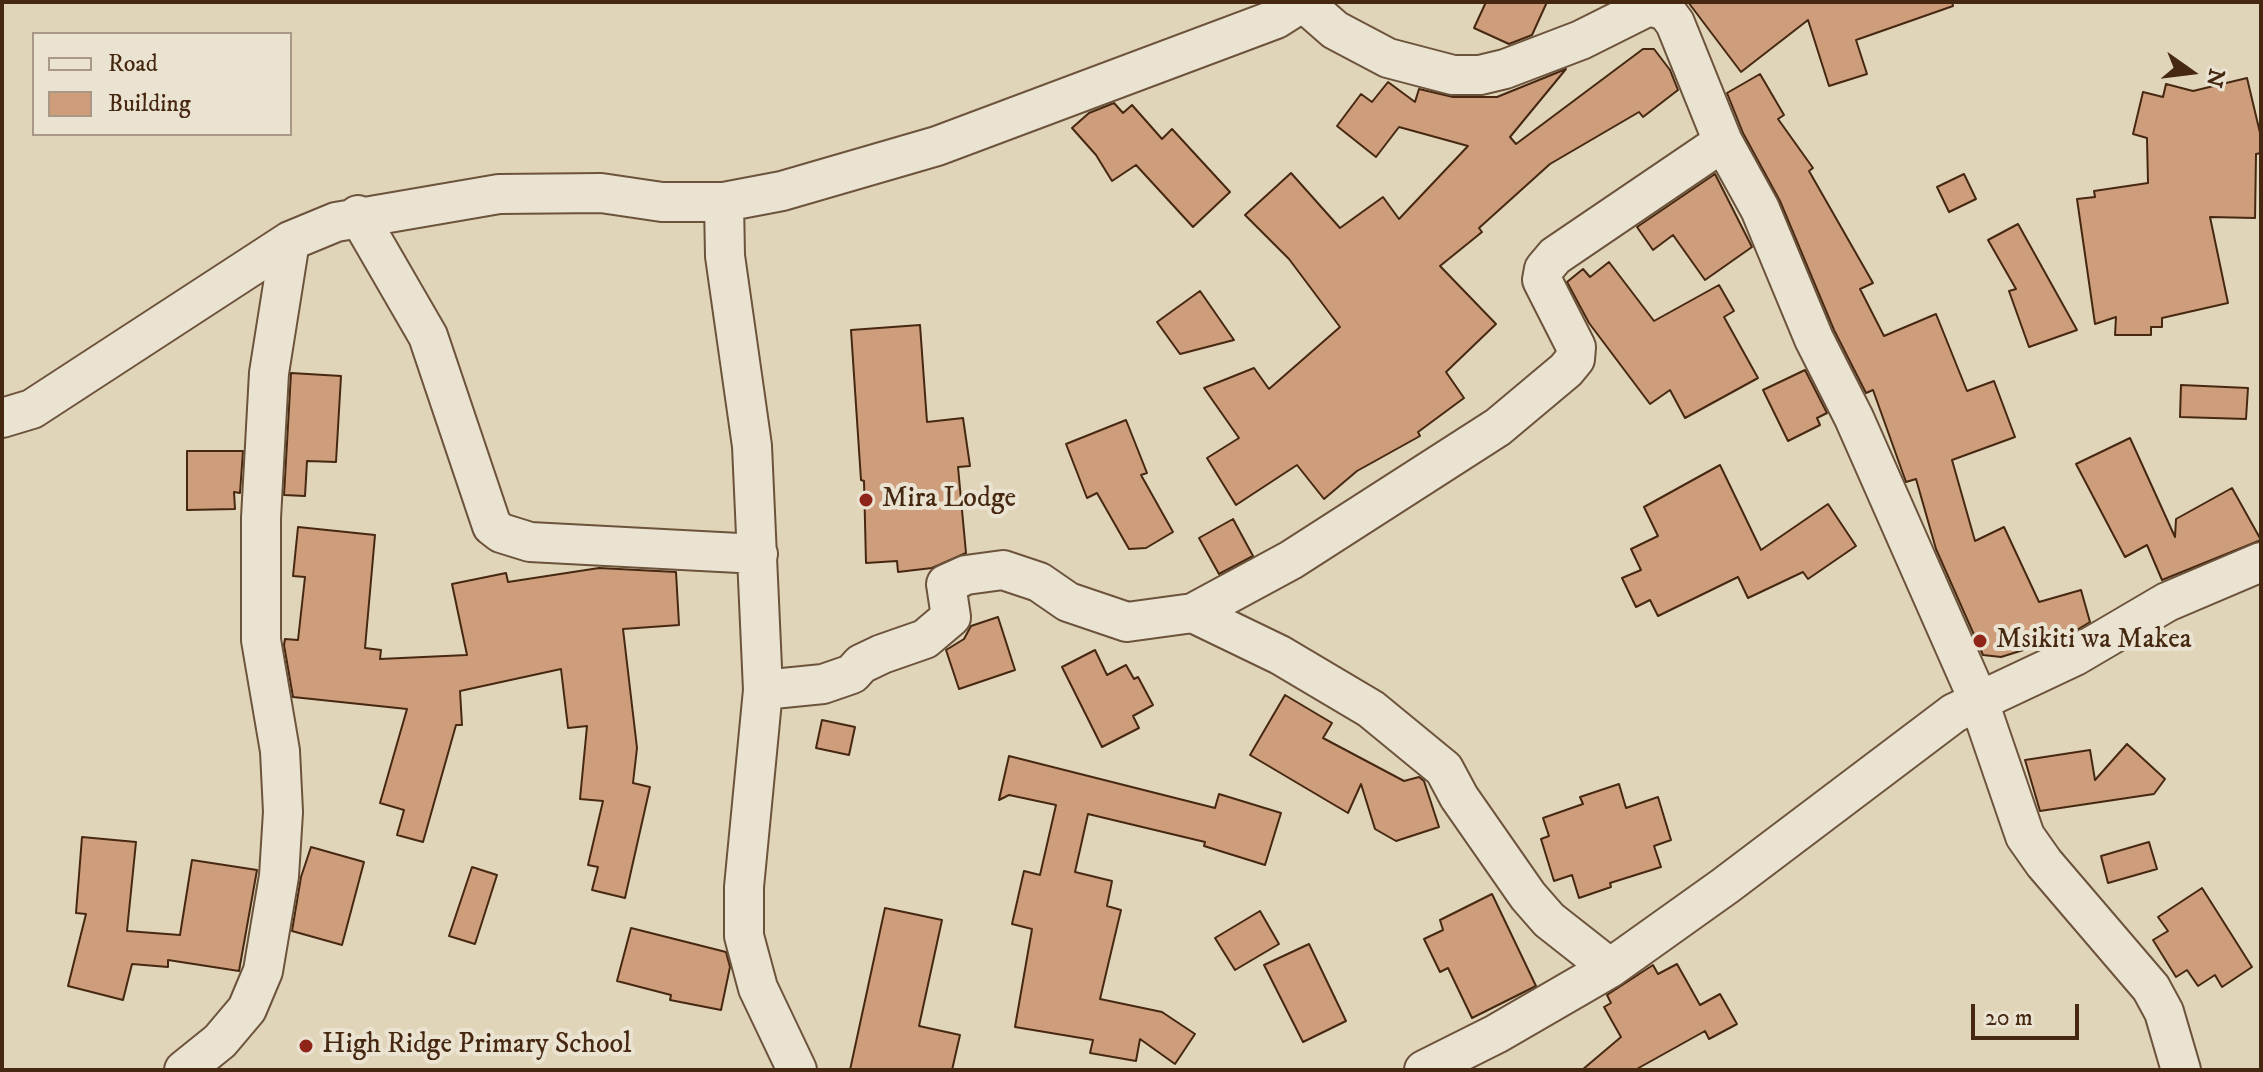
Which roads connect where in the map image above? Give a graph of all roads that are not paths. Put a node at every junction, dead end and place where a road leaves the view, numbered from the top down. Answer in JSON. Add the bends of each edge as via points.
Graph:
{"nodes":[{"id":1,"x":1303,"y":2,"type":"edge"},
{"id":2,"x":1723,"y":142,"type":"junction"},
{"id":3,"x":724,"y":202,"type":"junction"},
{"id":4,"x":358,"y":215,"type":"junction"},
{"id":5,"x":290,"y":241,"type":"junction"},
{"id":6,"x":2,"y":418,"type":"edge"},
{"id":7,"x":758,"y":554,"type":"junction"},
{"id":8,"x":2261,"y":562,"type":"edge"},
{"id":9,"x":1193,"y":613,"type":"junction"},
{"id":10,"x":763,"y":690,"type":"junction"},
{"id":11,"x":1978,"y":699,"type":"junction"},
{"id":12,"x":1610,"y":968,"type":"junction"},
{"id":13,"x":184,"y":1070,"type":"edge"},
{"id":14,"x":797,"y":1070,"type":"edge"},
{"id":15,"x":1424,"y":1070,"type":"edge"},
{"id":16,"x":2181,"y":1070,"type":"edge"}],
"edges":[{"from":1,"to":2,"type":"street","via":[[1335,30],[1388,58],[1453,75],[1505,69],[1657,7],[1675,23]]},
{"from":1,"to":3,"type":"street","via":[[1276,19],[937,146],[782,191]]},
{"from":2,"to":9,"type":"street","via":[[1555,256],[1544,269],[1542,280],[1576,347],[1566,370],[1498,427],[1291,560]]},
{"from":2,"to":11,"type":"street","via":[[1760,209]]},
{"from":3,"to":4,"type":"street","via":[[662,202],[601,193],[499,194]]},
{"from":3,"to":7,"type":"street","via":[[727,272],[752,446]]},
{"from":4,"to":5,"type":"street"},
{"from":4,"to":7,"type":"street","via":[[428,336],[492,526],[530,542]]},
{"from":5,"to":6,"type":"street","via":[[32,409]]},
{"from":5,"to":13,"type":"street","via":[[269,373],[261,518],[261,640],[280,751],[279,876],[263,971],[247,1009],[220,1041]]},
{"from":7,"to":10,"type":"street"},
{"from":8,"to":11,"type":"street","via":[[2167,602],[2075,656]]},
{"from":9,"to":10,"type":"street","via":[[1127,622],[1068,602],[1039,582],[1003,570],[966,575],[946,584],[951,617],[925,639],[823,684]]},
{"from":9,"to":12,"type":"street","via":[[1329,684],[1416,744],[1444,769],[1528,896],[1549,920]]},
{"from":10,"to":14,"type":"street","via":[[744,936],[758,988]]},
{"from":11,"to":12,"type":"street"},
{"from":11,"to":16,"type":"street","via":[[2025,836],[2151,988]]},
{"from":12,"to":15,"type":"street"}]}
